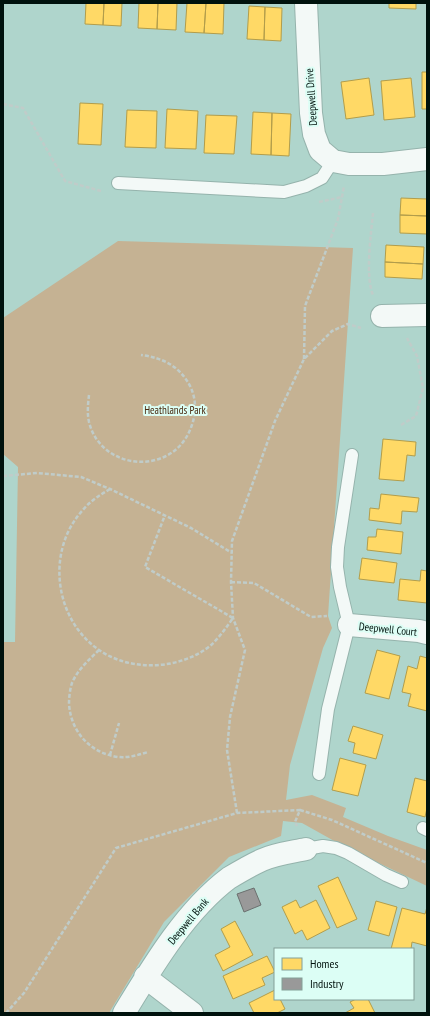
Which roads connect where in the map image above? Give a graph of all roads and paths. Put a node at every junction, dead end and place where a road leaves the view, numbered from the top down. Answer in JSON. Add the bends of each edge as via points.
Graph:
{"nodes":[{"id":1,"x":306,"y":3,"type":"edge"},
{"id":2,"x":427,"y":159,"type":"edge"},
{"id":3,"x":341,"y":162,"type":"junction"},
{"id":4,"x":118,"y":183,"type":"dead end"},
{"id":5,"x":427,"y":315,"type":"edge"},
{"id":6,"x":382,"y":316,"type":"joint"},
{"id":7,"x":141,"y":355,"type":"dead end"},
{"id":8,"x":304,"y":359,"type":"junction"},
{"id":9,"x":89,"y":395,"type":"dead end"},
{"id":10,"x":352,"y":455,"type":"dead end"},
{"id":11,"x":3,"y":476,"type":"edge"},
{"id":12,"x":110,"y":489,"type":"junction"},
{"id":13,"x":165,"y":515,"type":"junction"},
{"id":14,"x":232,"y":553,"type":"junction"},
{"id":15,"x":231,"y":582,"type":"junction"},
{"id":16,"x":233,"y":618,"type":"junction"},
{"id":17,"x":349,"y":625,"type":"junction"},
{"id":18,"x":427,"y":633,"type":"edge"},
{"id":19,"x":99,"y":650,"type":"junction"},
{"id":20,"x":119,"y":724,"type":"dead end"},
{"id":21,"x":148,"y":752,"type":"dead end"},
{"id":22,"x":110,"y":755,"type":"junction"},
{"id":23,"x":319,"y":774,"type":"dead end"},
{"id":24,"x":300,"y":810,"type":"junction"},
{"id":25,"x":237,"y":813,"type":"junction"},
{"id":26,"x":306,"y":849,"type":"junction"},
{"id":27,"x":427,"y":863,"type":"edge"},
{"id":28,"x":402,"y":882,"type":"dead end"},
{"id":29,"x":146,"y":977,"type":"junction"},
{"id":30,"x":6,"y":1013,"type":"edge"},
{"id":31,"x":124,"y":1013,"type":"edge"},
{"id":32,"x":192,"y":1013,"type":"edge"}],
"edges":[{"from":1,"to":3,"type":"street","name":"Deepwell Drive","via":[[314,134],[320,150]]},
{"from":2,"to":3,"type":"street","via":[[383,164]]},
{"from":3,"to":4,"type":"lane","via":[[322,178],[284,192]]},
{"from":3,"to":8,"type":"path","via":[[338,219],[305,306]]},
{"from":5,"to":6,"type":"street"},
{"from":6,"to":8,"type":"path","via":[[371,331],[348,324],[332,331]]},
{"from":7,"to":9,"type":"path","via":[[155,356],[174,366],[188,381],[193,394],[194,422],[180,446],[169,455],[156,461],[142,463],[128,461],[103,447],[89,423]]},
{"from":8,"to":14,"type":"path","via":[[275,421],[232,541]]},
{"from":10,"to":17,"type":"lane","via":[[337,566]]},
{"from":11,"to":12,"type":"path","via":[[37,473],[81,477]]},
{"from":12,"to":13,"type":"path"},
{"from":12,"to":19,"type":"path","via":[[81,511],[71,526],[60,561],[59,579],[68,614],[78,630]]},
{"from":13,"to":14,"type":"path","via":[[192,528]]},
{"from":13,"to":16,"type":"path","via":[[145,567]]},
{"from":14,"to":15,"type":"path"},
{"from":15,"to":16,"type":"path"},
{"from":15,"to":17,"type":"path","via":[[254,582],[311,617],[328,616]]},
{"from":16,"to":19,"type":"path","via":[[223,633],[209,646],[194,656],[177,662],[159,666],[141,665],[123,661]]},
{"from":16,"to":25,"type":"path","via":[[245,650],[230,717],[227,750]]},
{"from":17,"to":18,"type":"street","name":"Deepwell Court"},
{"from":17,"to":23,"type":"lane","via":[[328,709]]},
{"from":19,"to":22,"type":"path","via":[[78,671],[72,684],[69,698],[70,713],[74,726],[82,738],[93,748]]},
{"from":20,"to":22,"type":"path"},
{"from":21,"to":22,"type":"path","via":[[134,757]]},
{"from":24,"to":25,"type":"path"},
{"from":24,"to":26,"type":"path","via":[[295,822]]},
{"from":24,"to":27,"type":"path","via":[[332,820]]},
{"from":25,"to":30,"type":"path","via":[[116,848],[24,993]]},
{"from":26,"to":28,"type":"lane","via":[[323,846],[336,848]]},
{"from":26,"to":29,"type":"street","name":"Deepwell Bank","via":[[263,860],[230,878],[200,905]]},
{"from":29,"to":31,"type":"street","name":"Deepwell Bank"},
{"from":29,"to":32,"type":"street"}]}
